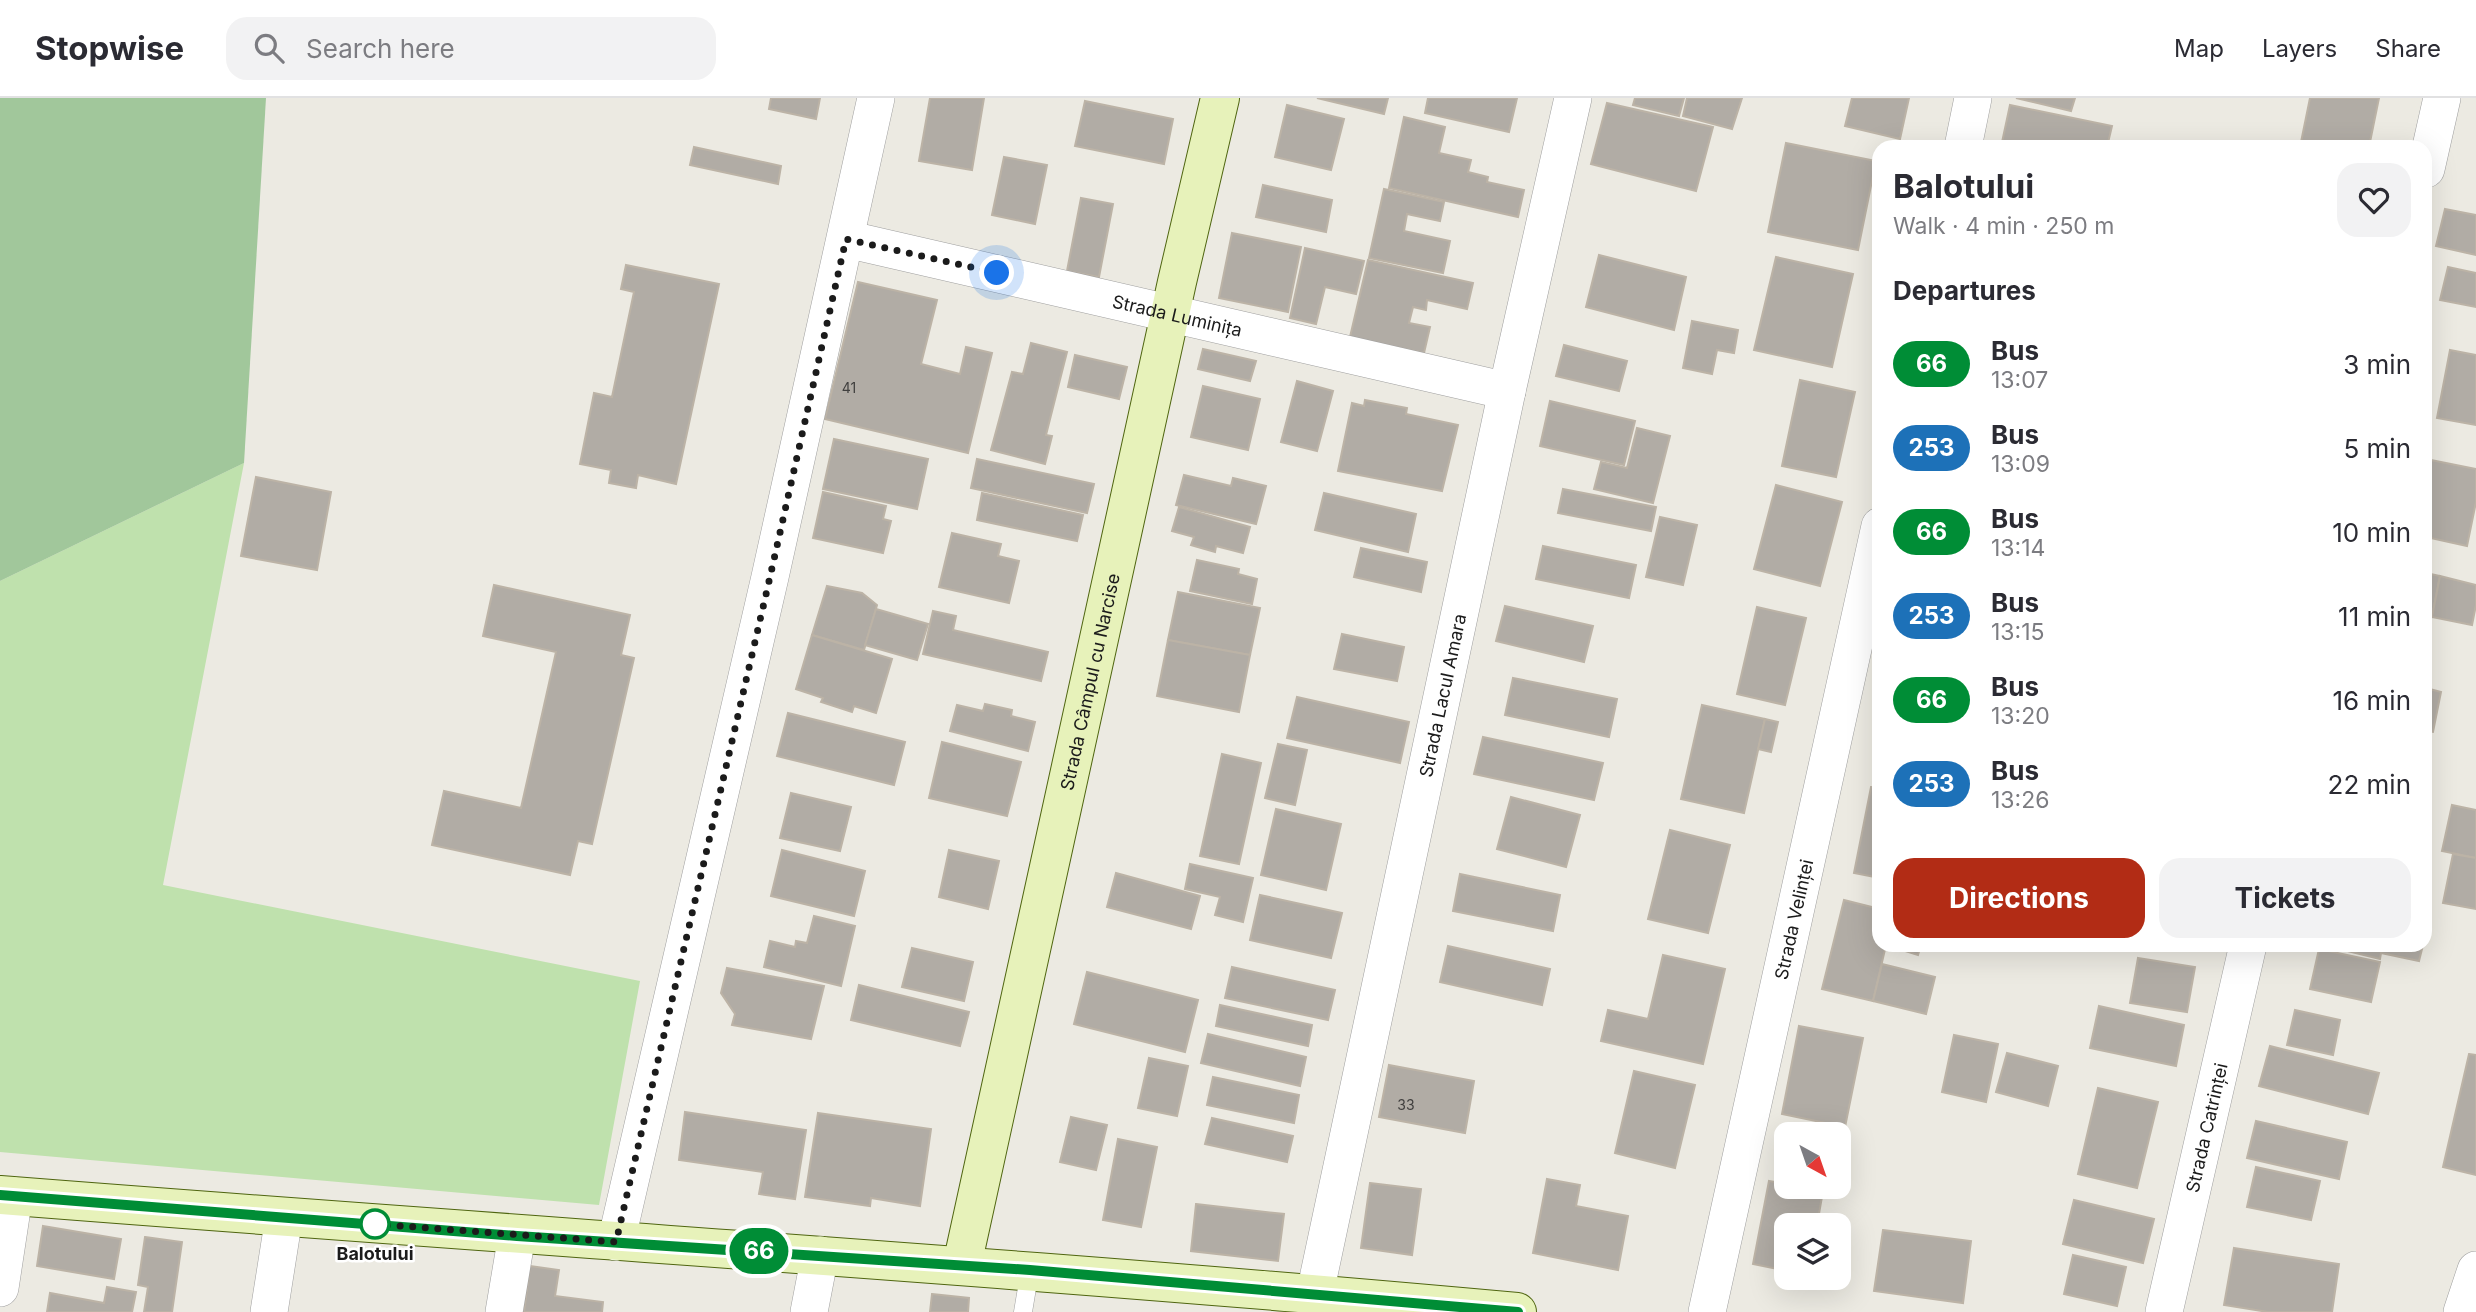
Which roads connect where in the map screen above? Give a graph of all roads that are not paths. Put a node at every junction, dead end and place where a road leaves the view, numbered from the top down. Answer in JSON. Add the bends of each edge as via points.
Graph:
{"nodes":[{"id":1,"x":876,"y":98,"type":"edge"},
{"id":2,"x":1220,"y":98,"type":"edge"},
{"id":3,"x":1573,"y":98,"type":"edge"},
{"id":4,"x":1973,"y":98,"type":"edge"},
{"id":5,"x":2442,"y":98,"type":"edge"},
{"id":6,"x":1964,"y":140,"type":"edge"},
{"id":7,"x":2432,"y":142,"type":"edge"},
{"id":8,"x":846,"y":239,"type":"junction"},
{"id":9,"x":1171,"y":312,"type":"junction"},
{"id":10,"x":1507,"y":391,"type":"junction"},
{"id":11,"x":1872,"y":562,"type":"edge"},
{"id":12,"x":2246,"y":952,"type":"edge"},
{"id":13,"x":7,"y":1195,"type":"edge"},
{"id":14,"x":284,"y":1217,"type":"junction"},
{"id":15,"x":517,"y":1236,"type":"junction"},
{"id":16,"x":616,"y":1242,"type":"junction"},
{"id":17,"x":820,"y":1255,"type":"junction"},
{"id":18,"x":962,"y":1265,"type":"junction"},
{"id":19,"x":1030,"y":1270,"type":"junction"},
{"id":20,"x":2476,"y":1270,"type":"edge"},
{"id":21,"x":0,"y":1288,"type":"edge"},
{"id":22,"x":1315,"y":1293,"type":"junction"},
{"id":23,"x":269,"y":1312,"type":"edge"},
{"id":24,"x":504,"y":1312,"type":"edge"},
{"id":25,"x":809,"y":1312,"type":"edge"},
{"id":26,"x":1023,"y":1312,"type":"edge"},
{"id":27,"x":1517,"y":1312,"type":"edge"},
{"id":28,"x":1707,"y":1312,"type":"edge"},
{"id":29,"x":2164,"y":1312,"type":"edge"},
{"id":30,"x":2462,"y":1312,"type":"edge"}],
"edges":[{"from":1,"to":8,"type":"street"},
{"from":2,"to":9,"type":"street","name":"Strada Câmpul cu Narcise"},
{"from":3,"to":10,"type":"street","name":"Strada Lacul Amara"},
{"from":4,"to":6,"type":"street"},
{"from":5,"to":7,"type":"street"},
{"from":8,"to":9,"type":"street","name":"Strada Luminița"},
{"from":8,"to":16,"type":"street"},
{"from":9,"to":10,"type":"street","name":"Strada Luminița"},
{"from":9,"to":18,"type":"street","name":"Strada Câmpul cu Narcise"},
{"from":10,"to":22,"type":"street","name":"Strada Lacul Amara"},
{"from":11,"to":28,"type":"street","name":"Strada Velinței"},
{"from":12,"to":29,"type":"street","name":"Strada Catrinței"},
{"from":13,"to":14,"type":"street"},
{"from":13,"to":21,"type":"street"},
{"from":14,"to":15,"type":"street"},
{"from":14,"to":23,"type":"street"},
{"from":15,"to":16,"type":"street"},
{"from":15,"to":24,"type":"street"},
{"from":16,"to":17,"type":"street"},
{"from":17,"to":18,"type":"street"},
{"from":17,"to":25,"type":"street"},
{"from":18,"to":19,"type":"street"},
{"from":19,"to":22,"type":"street"},
{"from":19,"to":26,"type":"lane"},
{"from":20,"to":30,"type":"street"},
{"from":22,"to":27,"type":"street"}]}
